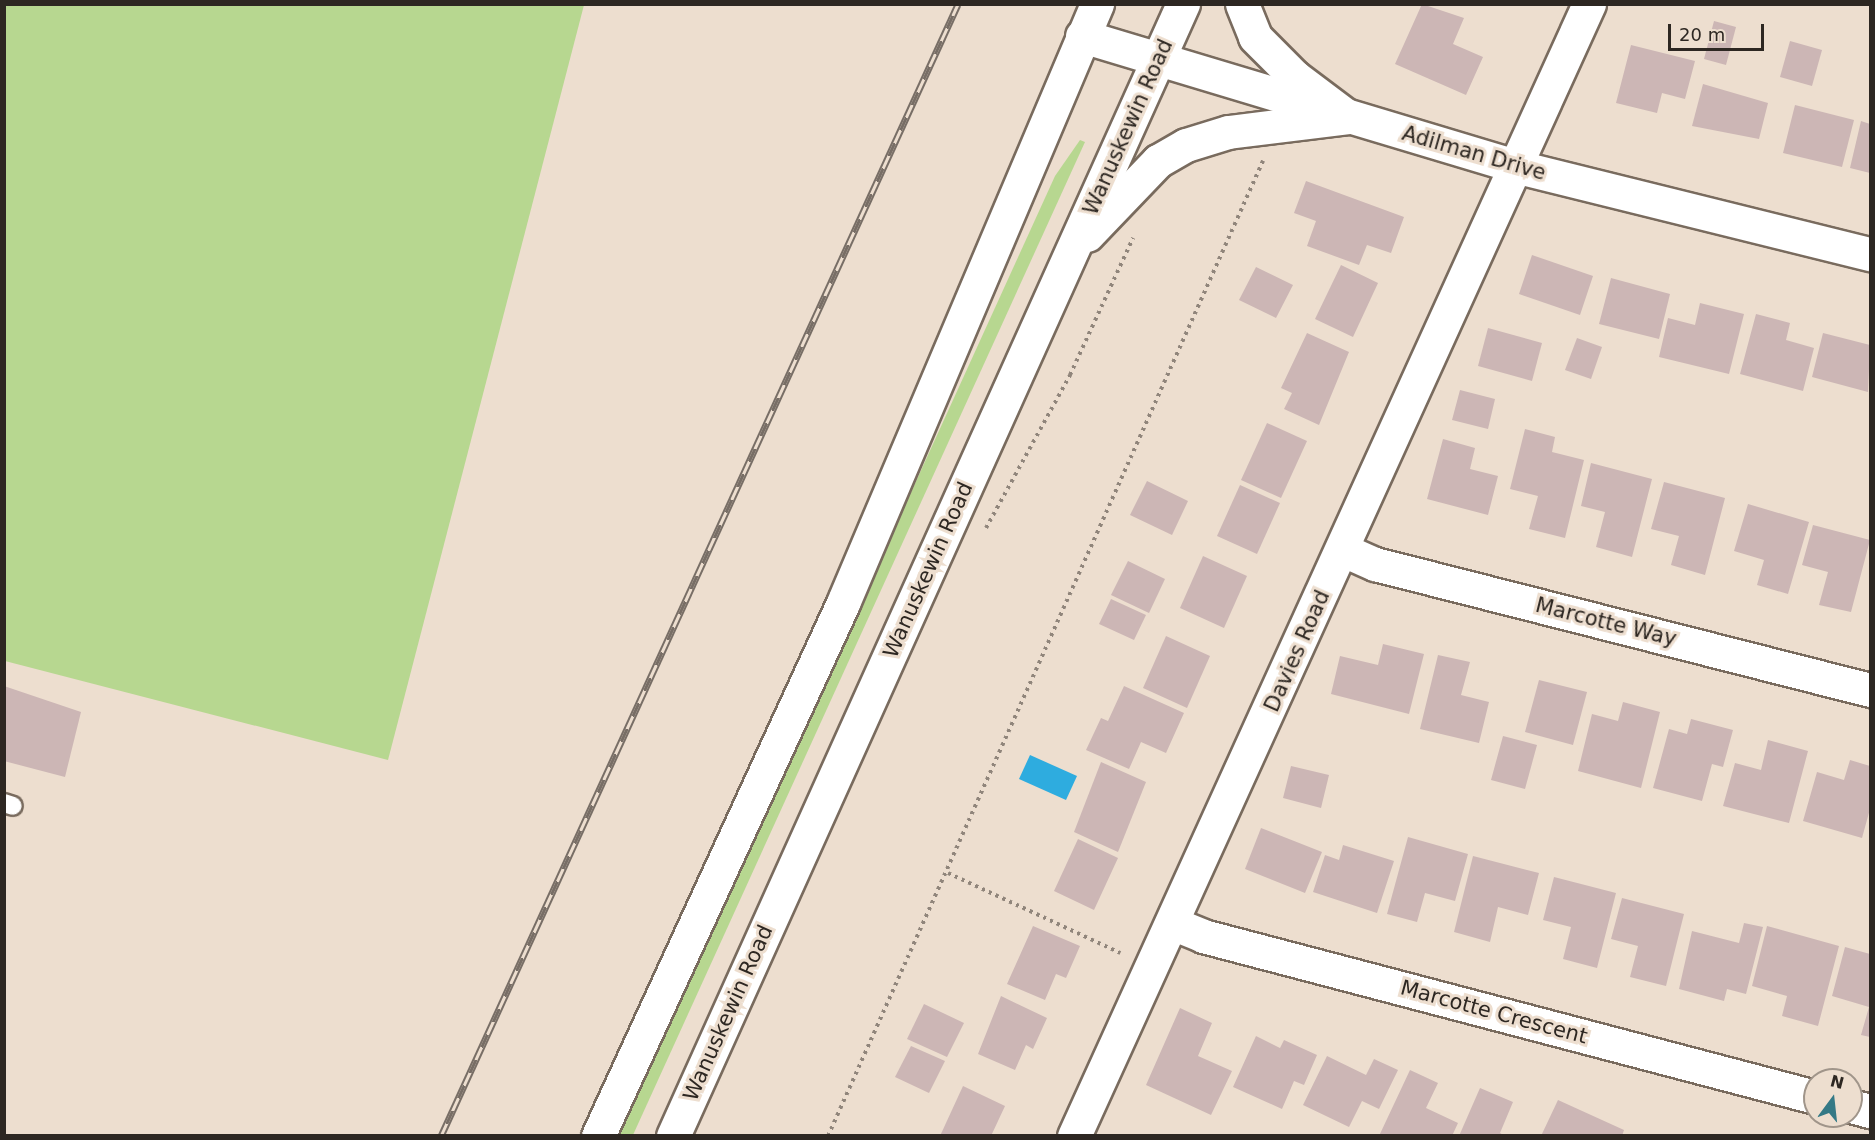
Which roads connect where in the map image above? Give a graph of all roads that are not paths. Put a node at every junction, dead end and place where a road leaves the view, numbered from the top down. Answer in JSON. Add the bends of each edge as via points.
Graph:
{"nodes":[{"id":1,"x":1096,"y":4,"type":"edge"},
{"id":2,"x":1183,"y":4,"type":"edge"},
{"id":3,"x":1242,"y":4,"type":"edge"},
{"id":4,"x":1589,"y":4,"type":"edge"},
{"id":5,"x":1082,"y":36,"type":"junction"},
{"id":6,"x":1158,"y":61,"type":"junction"},
{"id":7,"x":1348,"y":117,"type":"junction"},
{"id":8,"x":1518,"y":167,"type":"junction"},
{"id":9,"x":1073,"y":248,"type":"junction"},
{"id":10,"x":1870,"y":254,"type":"edge"},
{"id":11,"x":1343,"y":550,"type":"junction"},
{"id":12,"x":1870,"y":690,"type":"edge"},
{"id":13,"x":1174,"y":924,"type":"junction"},
{"id":14,"x":1803,"y":1093,"type":"edge"},
{"id":15,"x":598,"y":1136,"type":"edge"},
{"id":16,"x":673,"y":1136,"type":"edge"},
{"id":17,"x":1074,"y":1136,"type":"edge"}],
"edges":[{"from":1,"to":5,"type":"street"},
{"from":2,"to":6,"type":"street","name":"Wanuskewin Road"},
{"from":3,"to":7,"type":"street","via":[[1255,37],[1295,77]]},
{"from":4,"to":8,"type":"street","name":"Davies Road"},
{"from":5,"to":6,"type":"street","name":"Adilman Drive"},
{"from":5,"to":15,"type":"street","via":[[843,603]]},
{"from":6,"to":7,"type":"street","name":"Adilman Drive"},
{"from":6,"to":9,"type":"street","name":"Wanuskewin Road"},
{"from":7,"to":8,"type":"street","name":"Adilman Drive"},
{"from":7,"to":9,"type":"street","via":[[1228,132],[1186,145],[1158,161]]},
{"from":8,"to":10,"type":"street","name":"Adilman Drive"},
{"from":8,"to":11,"type":"street","name":"Davies Road"},
{"from":9,"to":16,"type":"street","name":"Wanuskewin Road"},
{"from":11,"to":12,"type":"street","name":"Marcotte Way","via":[[1375,564]]},
{"from":11,"to":13,"type":"street","name":"Davies Road"},
{"from":13,"to":14,"type":"street","name":"Marcotte Crescent","via":[[1203,936]]},
{"from":13,"to":17,"type":"street","name":"Davies Road"}]}
